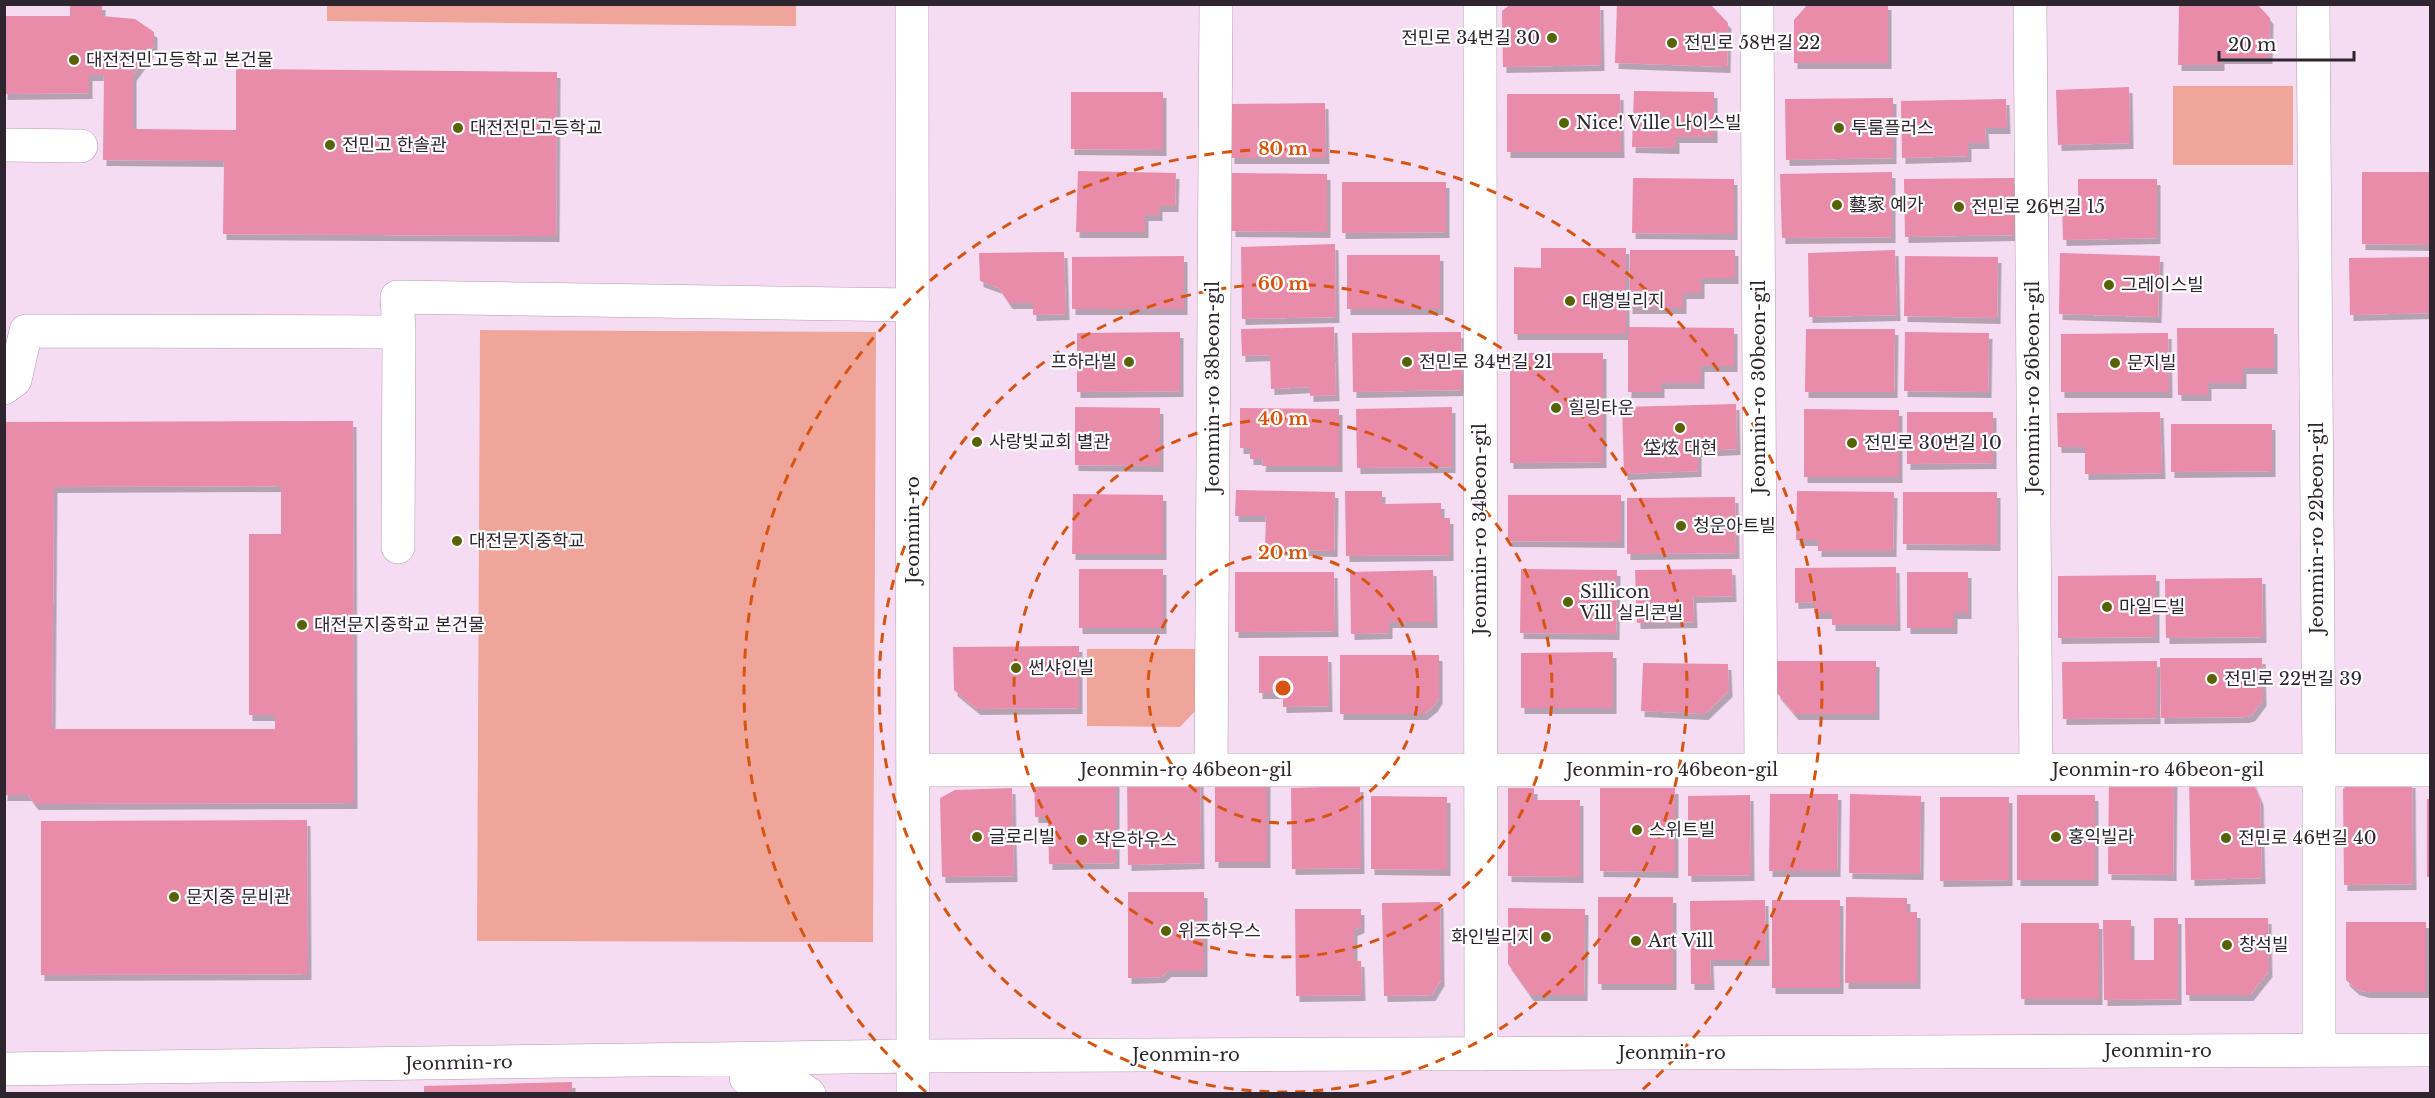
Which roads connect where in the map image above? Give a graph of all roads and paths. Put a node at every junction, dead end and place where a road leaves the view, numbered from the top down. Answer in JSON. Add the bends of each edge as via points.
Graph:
{"nodes":[{"id":1,"x":912,"y":4,"type":"edge"},
{"id":2,"x":1216,"y":4,"type":"edge"},
{"id":3,"x":1480,"y":4,"type":"edge"},
{"id":4,"x":1757,"y":4,"type":"edge"},
{"id":5,"x":2030,"y":4,"type":"edge"},
{"id":6,"x":2313,"y":4,"type":"edge"},
{"id":7,"x":4,"y":145,"type":"edge"},
{"id":8,"x":81,"y":146,"type":"dead end"},
{"id":9,"x":913,"y":305,"type":"junction"},
{"id":10,"x":399,"y":333,"type":"junction"},
{"id":11,"x":4,"y":388,"type":"edge"},
{"id":12,"x":398,"y":547,"type":"dead end"},
{"id":13,"x":913,"y":770,"type":"junction"},
{"id":14,"x":1211,"y":770,"type":"junction"},
{"id":15,"x":1481,"y":770,"type":"junction"},
{"id":16,"x":1761,"y":770,"type":"junction"},
{"id":17,"x":2036,"y":770,"type":"junction"},
{"id":18,"x":2319,"y":770,"type":"junction"},
{"id":19,"x":2430,"y":770,"type":"edge"},
{"id":20,"x":2430,"y":1050,"type":"edge"},
{"id":21,"x":2319,"y":1051,"type":"junction"},
{"id":22,"x":1481,"y":1054,"type":"junction"},
{"id":23,"x":913,"y":1056,"type":"junction"},
{"id":24,"x":4,"y":1069,"type":"edge"},
{"id":25,"x":621,"y":1078,"type":"dead end"},
{"id":26,"x":809,"y":1094,"type":"edge"},
{"id":27,"x":913,"y":1094,"type":"edge"}],
"edges":[{"from":1,"to":9,"type":"street","name":"Jeonmin-ro"},
{"from":2,"to":14,"type":"street","name":"Jeonmin-ro 38beon-gil"},
{"from":3,"to":15,"type":"street","name":"Jeonmin-ro 34beon-gil"},
{"from":4,"to":16,"type":"street","name":"Jeonmin-ro 30beon-gil"},
{"from":5,"to":17,"type":"street","name":"Jeonmin-ro 26beon-gil"},
{"from":6,"to":18,"type":"street","name":"Jeonmin-ro 22beon-gil"},
{"from":7,"to":8,"type":"street"},
{"from":9,"to":10,"type":"street","via":[[397,297]]},
{"from":9,"to":13,"type":"street","name":"Jeonmin-ro"},
{"from":10,"to":11,"type":"street","via":[[26,331],[15,380]]},
{"from":10,"to":12,"type":"street"},
{"from":13,"to":14,"type":"street","name":"Jeonmin-ro 46beon-gil"},
{"from":13,"to":23,"type":"street","name":"Jeonmin-ro"},
{"from":14,"to":15,"type":"street","name":"Jeonmin-ro 46beon-gil"},
{"from":15,"to":16,"type":"street","name":"Jeonmin-ro 46beon-gil"},
{"from":15,"to":22,"type":"street","name":"Jeonmin-ro 34beon-gil"},
{"from":16,"to":17,"type":"street","name":"Jeonmin-ro 46beon-gil"},
{"from":17,"to":18,"type":"street","name":"Jeonmin-ro 46beon-gil"},
{"from":18,"to":19,"type":"street","name":"Jeonmin-ro 46beon-gil"},
{"from":18,"to":21,"type":"street","name":"Jeonmin-ro 22beon-gil"},
{"from":20,"to":21,"type":"street","name":"Jeonmin-ro"},
{"from":21,"to":22,"type":"street","name":"Jeonmin-ro"},
{"from":22,"to":23,"type":"street","name":"Jeonmin-ro"},
{"from":23,"to":24,"type":"street","name":"Jeonmin-ro"},
{"from":23,"to":27,"type":"street","name":"Jeonmin-ro"},
{"from":25,"to":26,"type":"street","via":[[785,1078]]}]}
